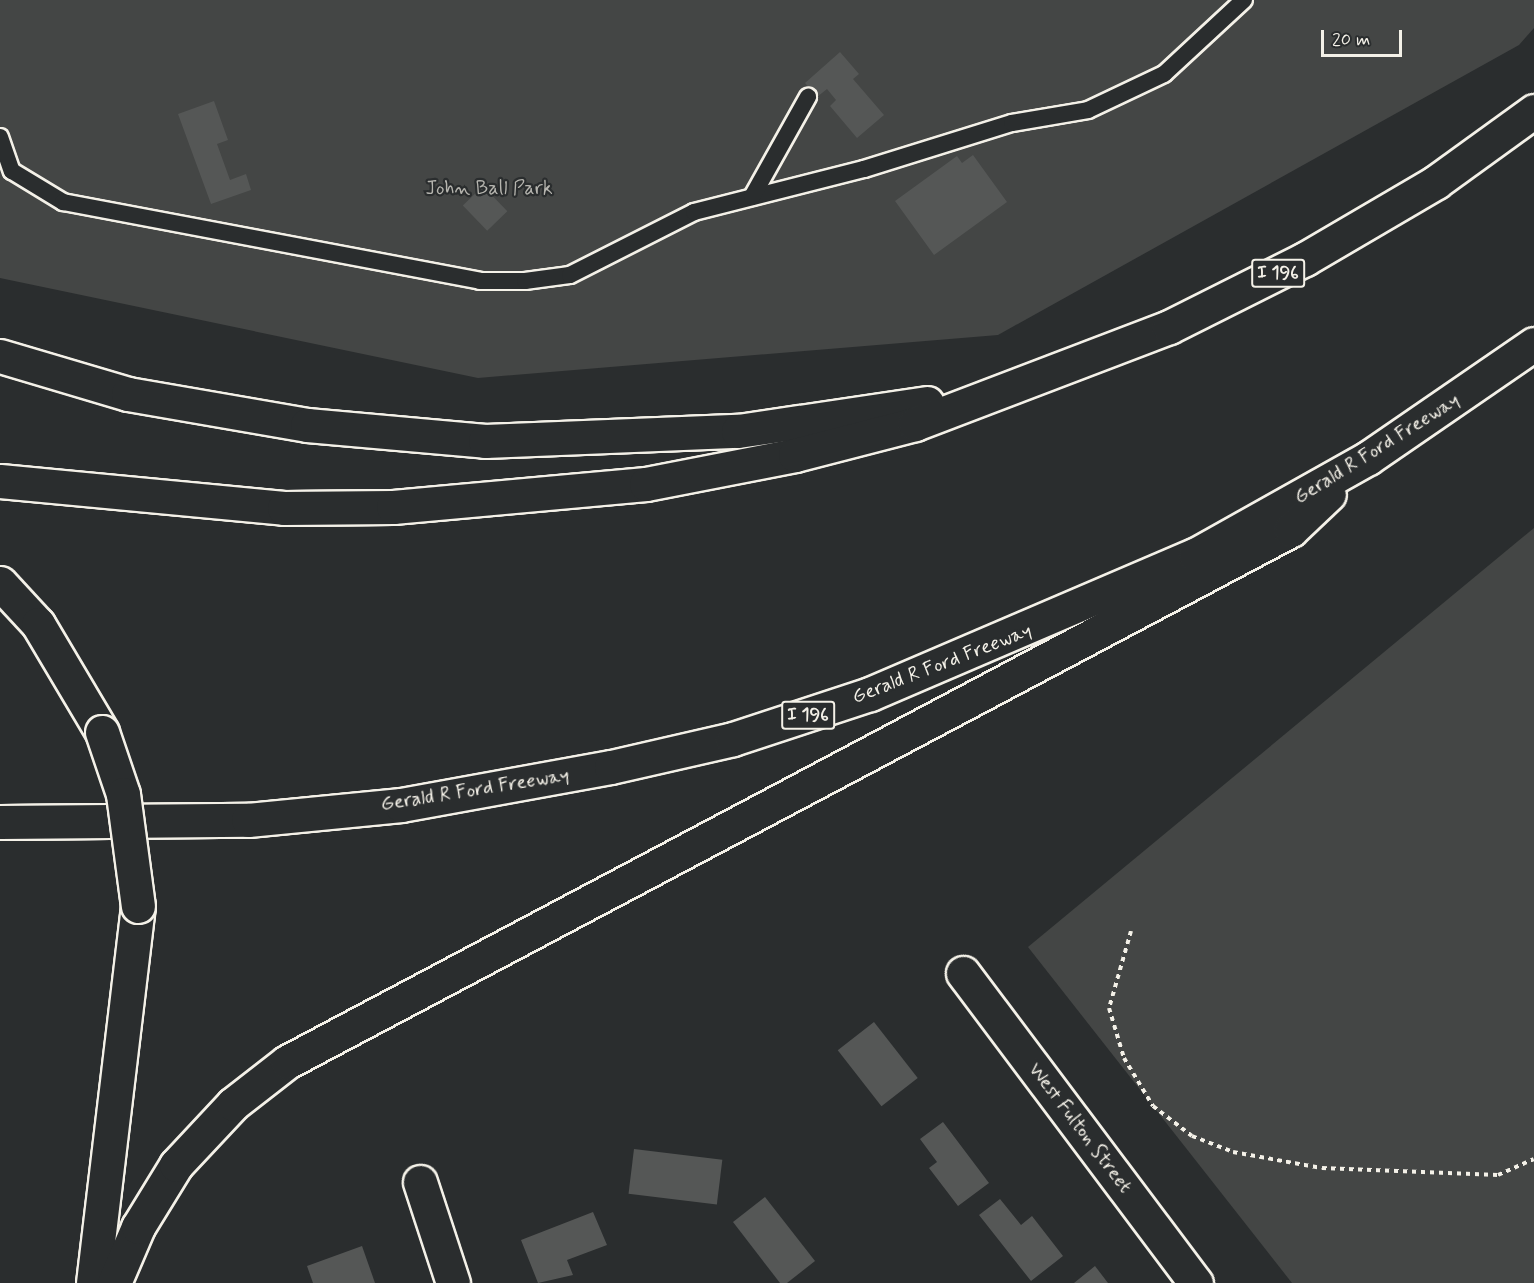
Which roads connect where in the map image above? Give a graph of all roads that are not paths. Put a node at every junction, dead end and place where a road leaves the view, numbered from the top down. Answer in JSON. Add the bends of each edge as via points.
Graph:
{"nodes":[{"id":1,"x":1244,"y":0,"type":"edge"},
{"id":2,"x":808,"y":97,"type":"dead end"},
{"id":3,"x":1534,"y":111,"type":"edge"},
{"id":4,"x":0,"y":137,"type":"edge"},
{"id":5,"x":752,"y":197,"type":"junction"},
{"id":6,"x":1534,"y":344,"type":"edge"},
{"id":7,"x":0,"y":356,"type":"edge"},
{"id":8,"x":1000,"y":393,"type":"junction"},
{"id":9,"x":1368,"y":458,"type":"junction"},
{"id":10,"x":0,"y":481,"type":"edge"},
{"id":11,"x":0,"y":583,"type":"edge"},
{"id":12,"x":0,"y":822,"type":"edge"},
{"id":13,"x":963,"y":973,"type":"dead end"},
{"id":14,"x":420,"y":1182,"type":"dead end"},
{"id":15,"x":93,"y":1283,"type":"edge"},
{"id":16,"x":114,"y":1283,"type":"edge"},
{"id":17,"x":453,"y":1283,"type":"edge"},
{"id":18,"x":1196,"y":1283,"type":"edge"}],
"edges":[{"from":1,"to":5,"type":"lane","via":[[1164,74],[1088,110],[1012,123]]},
{"from":2,"to":5,"type":"lane"},
{"from":3,"to":8,"type":"main road","number":"I 196","via":[[1436,182],[1305,260],[1169,327]]},
{"from":4,"to":5,"type":"lane","via":[[12,171],[63,202],[480,281],[570,275],[694,212]]},
{"from":6,"to":9,"type":"main road","name":"Gerald R Ford Freeway","number":"I 196"},
{"from":7,"to":8,"type":"main road","via":[[128,394],[307,425],[486,441],[738,431]]},
{"from":8,"to":10,"type":"main road","number":"I 196","via":[[915,424],[795,455],[646,484],[534,498],[284,508]]},
{"from":9,"to":12,"type":"main road","name":"Gerald R Ford Freeway","number":"I 196","via":[[1195,555],[1030,630],[870,694],[733,739],[612,767],[401,805],[248,820]]},
{"from":9,"to":16,"type":"main road","via":[[1291,530],[287,1062],[233,1104],[176,1165],[138,1227]]},
{"from":11,"to":15,"type":"main road","bridge":true,"via":[[38,624],[102,732],[123,794],[138,906]]},
{"from":13,"to":18,"type":"main road","name":"West Fulton Street"},
{"from":14,"to":17,"type":"main road"}]}
